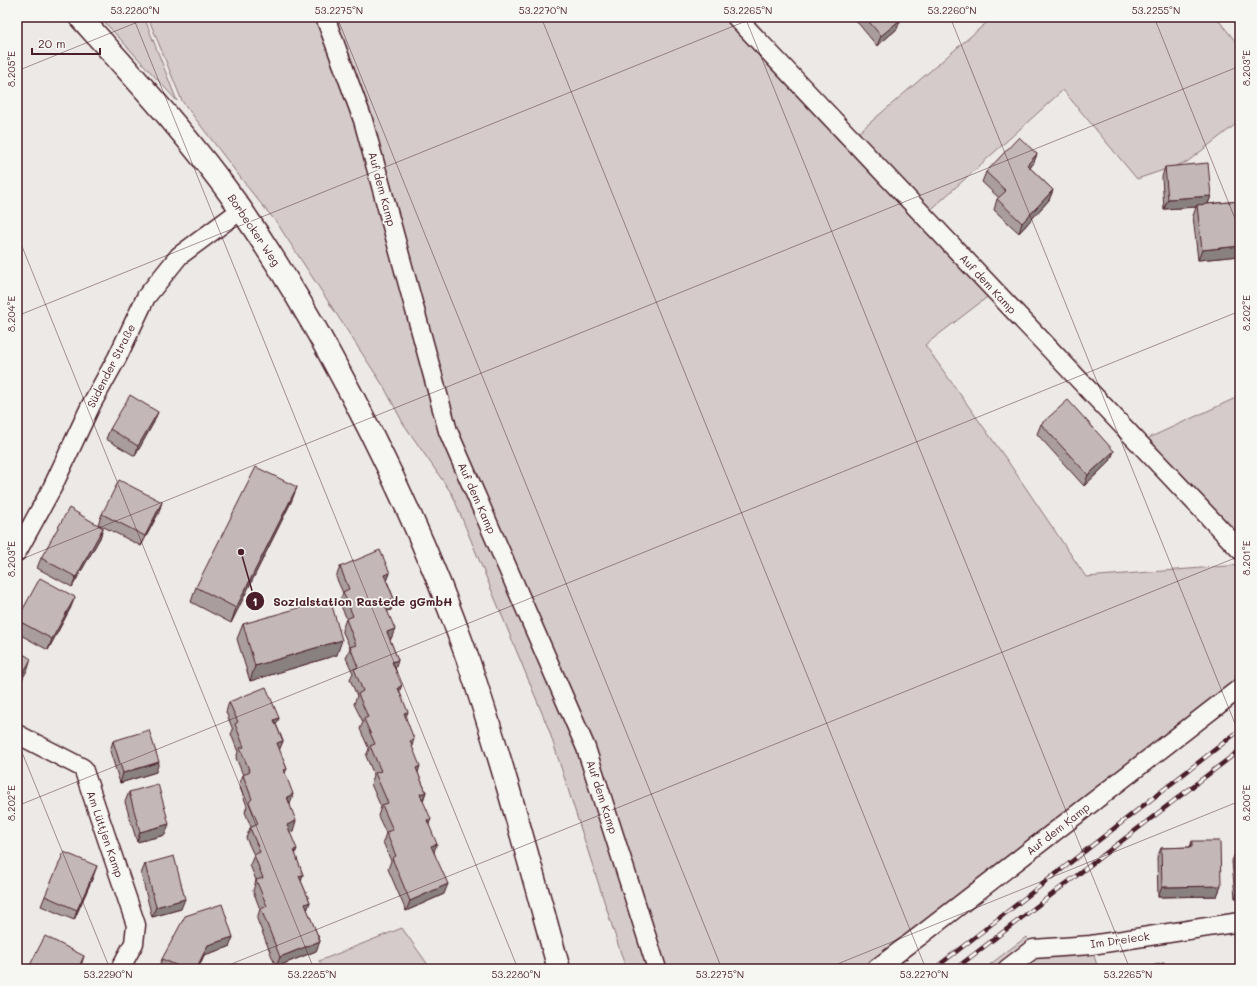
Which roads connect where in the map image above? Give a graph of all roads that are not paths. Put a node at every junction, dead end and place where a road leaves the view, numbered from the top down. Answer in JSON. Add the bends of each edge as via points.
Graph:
{"nodes":[{"id":1,"x":80,"y":17,"type":"edge"},
{"id":2,"x":325,"y":17,"type":"edge"},
{"id":3,"x":736,"y":17,"type":"edge"},
{"id":4,"x":241,"y":210,"type":"junction"},
{"id":5,"x":1240,"y":550,"type":"edge"},
{"id":6,"x":17,"y":552,"type":"edge"},
{"id":7,"x":1240,"y":688,"type":"edge"},
{"id":8,"x":17,"y":734,"type":"edge"},
{"id":9,"x":1240,"y":922,"type":"edge"},
{"id":10,"x":120,"y":969,"type":"edge"},
{"id":11,"x":559,"y":969,"type":"edge"},
{"id":12,"x":657,"y":969,"type":"edge"},
{"id":13,"x":876,"y":969,"type":"edge"},
{"id":14,"x":1007,"y":969,"type":"edge"}],
"edges":[{"from":1,"to":4,"type":"street","name":"Borbecker Weg","via":[[156,101],[204,159]]},
{"from":2,"to":12,"type":"street","name":"Auf dem Kamp","via":[[363,120],[448,431],[586,748]]},
{"from":3,"to":5,"type":"street","name":"Auf dem Kamp"},
{"from":4,"to":6,"type":"street","name":"Südender Straße","via":[[179,256],[146,297],[117,358],[91,404],[52,488]]},
{"from":4,"to":11,"type":"street","name":"Borbecker Weg","via":[[300,301],[347,385],[390,469],[431,564],[466,657],[499,757]]},
{"from":7,"to":13,"type":"street","name":"Auf dem Kamp"},
{"from":8,"to":10,"type":"street","name":"Am Lüttjen Kamp","via":[[83,768],[136,925],[134,943]]},
{"from":9,"to":14,"type":"street","name":"Im Dreieck","via":[[1091,945],[1033,949]]}]}
